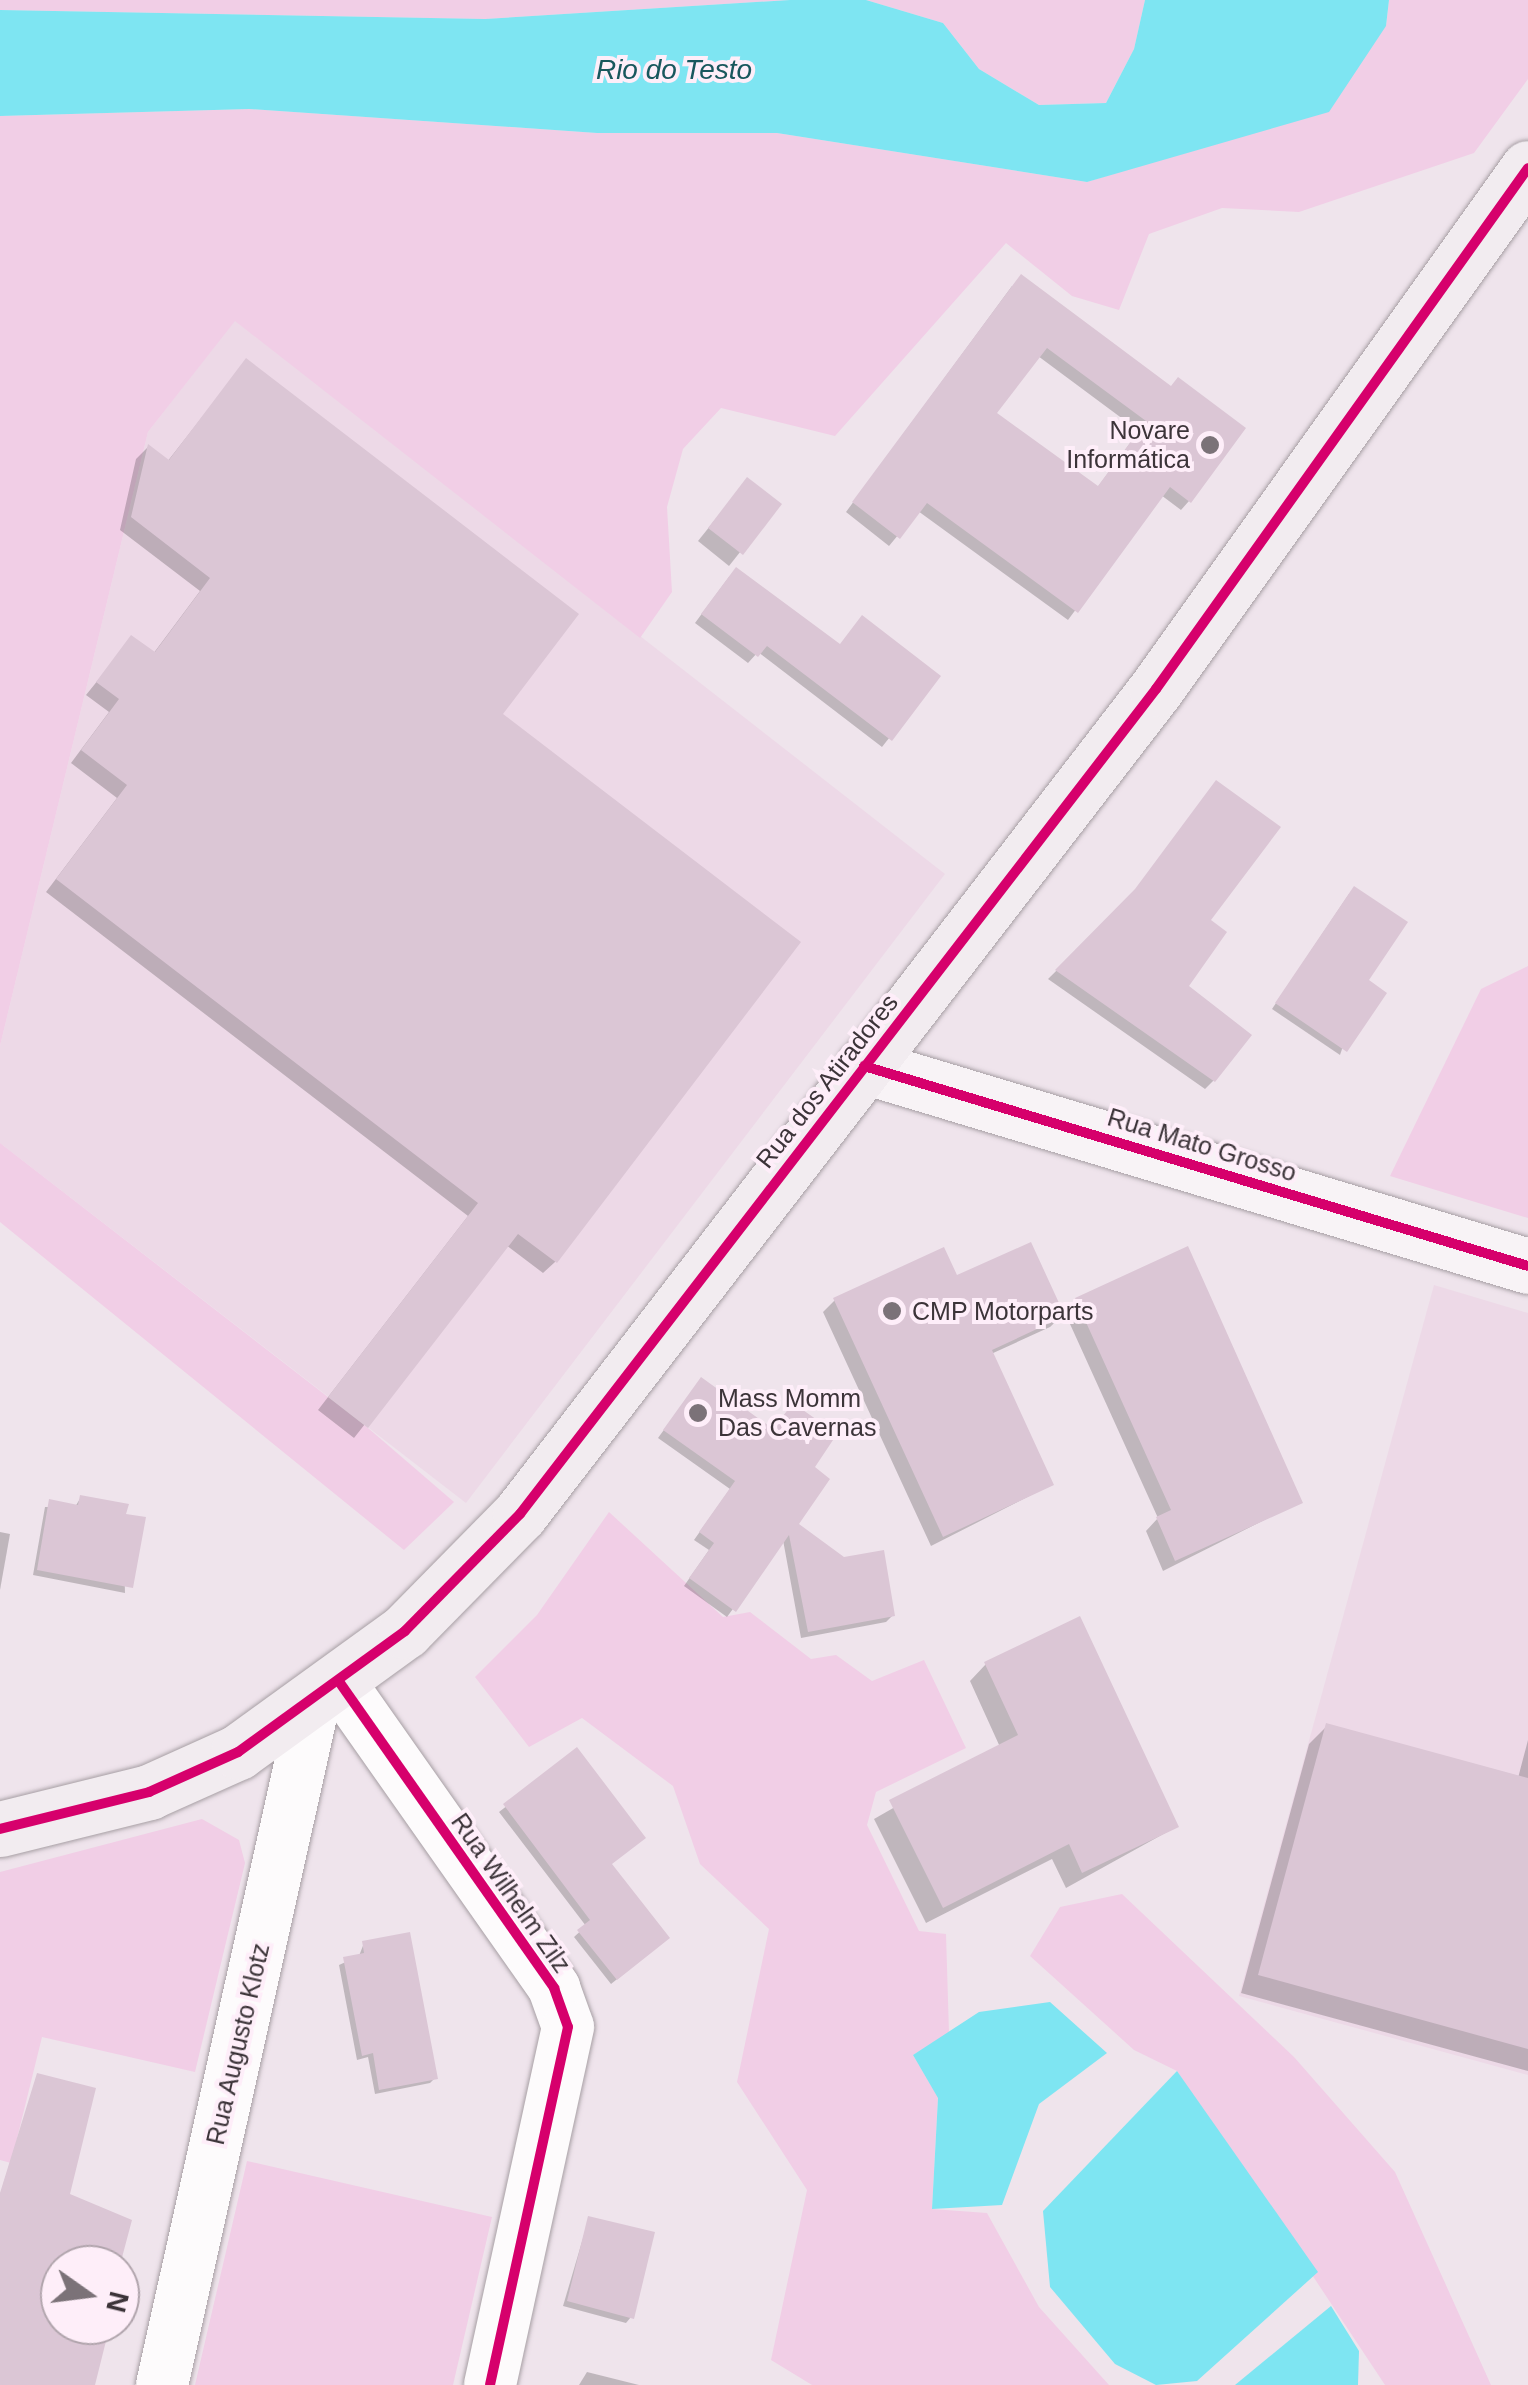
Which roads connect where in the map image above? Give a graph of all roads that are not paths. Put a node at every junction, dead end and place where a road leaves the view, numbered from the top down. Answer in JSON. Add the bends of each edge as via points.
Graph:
{"nodes":[{"id":1,"x":1528,"y":168,"type":"edge"},
{"id":2,"x":864,"y":1066,"type":"junction"},
{"id":3,"x":1528,"y":1266,"type":"edge"},
{"id":4,"x":327,"y":1693,"type":"junction"},
{"id":5,"x":0,"y":1829,"type":"edge"},
{"id":6,"x":162,"y":2385,"type":"edge"},
{"id":7,"x":490,"y":2385,"type":"edge"}],
"edges":[{"from":1,"to":2,"type":"main road","name":"Rua dos Atiradores","via":[[1230,590]]},
{"from":2,"to":3,"type":"street","name":"Rua Mato Grosso"},
{"from":2,"to":4,"type":"main road","name":"Rua dos Atiradores","via":[[531,1502],[459,1581]]},
{"from":4,"to":5,"type":"main road","name":"Rua dos Atiradores","via":[[238,1752],[149,1792]]},
{"from":4,"to":6,"type":"street","name":"Rua Augusto Klotz"},
{"from":4,"to":7,"type":"street","name":"Rua Wilhelm Zilz","via":[[554,1988],[568,2026]]}]}
